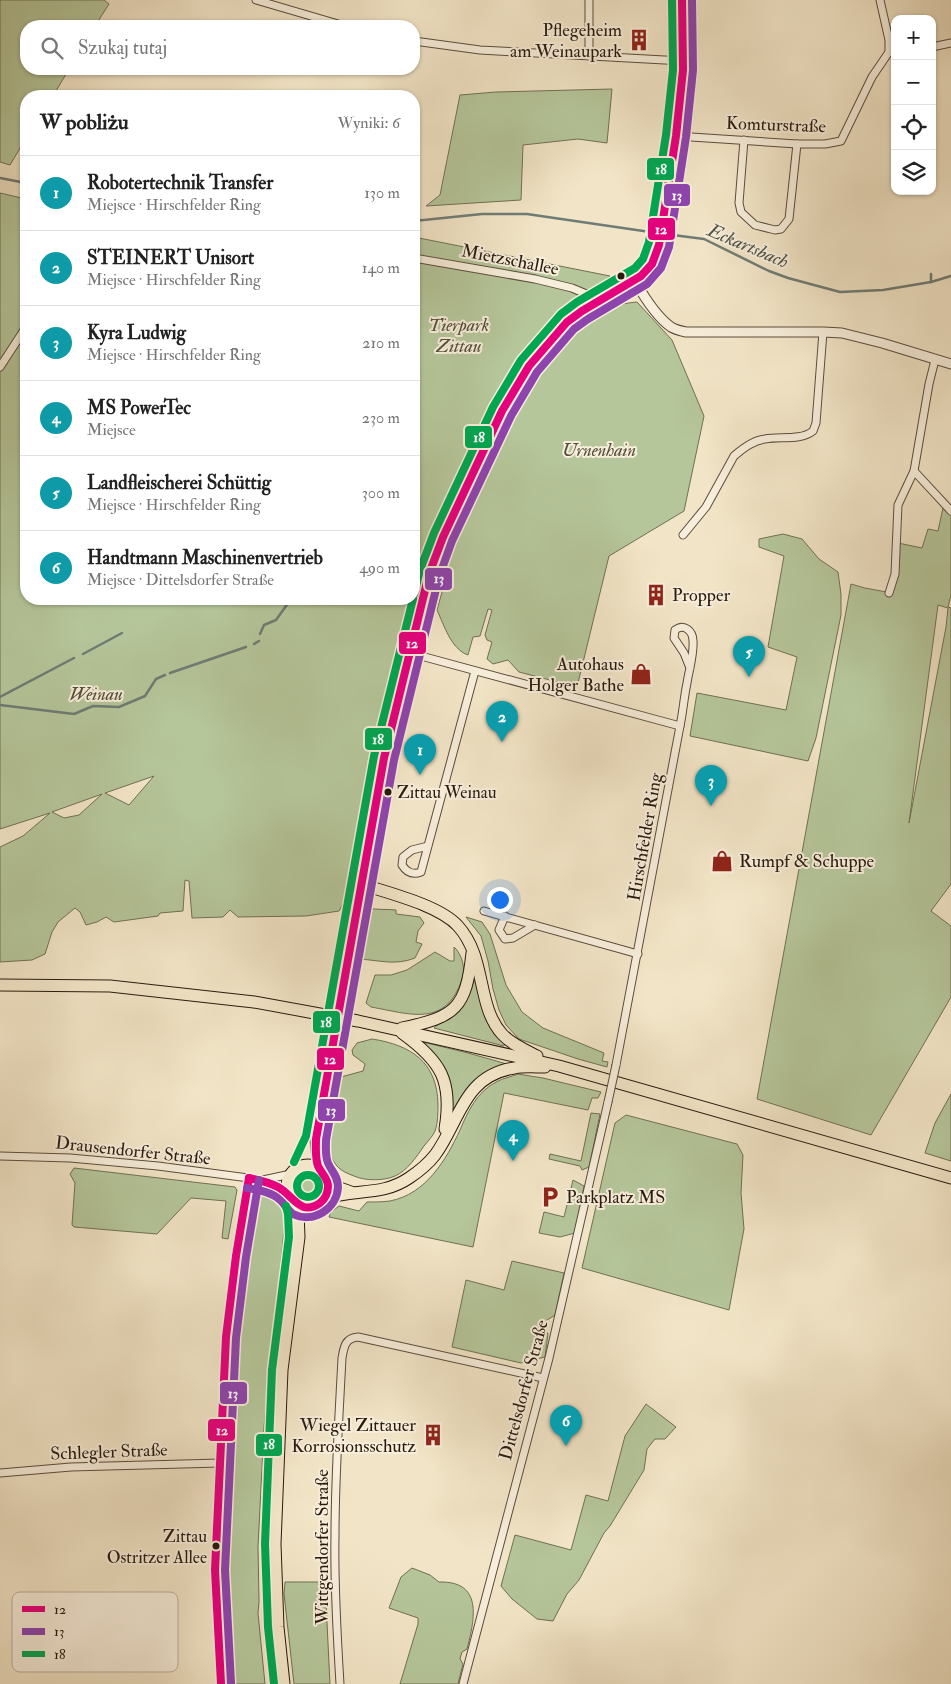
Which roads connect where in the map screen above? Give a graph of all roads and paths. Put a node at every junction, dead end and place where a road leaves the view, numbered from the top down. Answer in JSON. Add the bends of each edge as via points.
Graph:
{"nodes":[{"id":1,"x":257,"y":0,"type":"edge"},
{"id":2,"x":589,"y":0,"type":"edge"},
{"id":3,"x":682,"y":0,"type":"edge"},
{"id":4,"x":880,"y":0,"type":"edge"},
{"id":5,"x":325,"y":20,"type":"edge"},
{"id":6,"x":420,"y":42,"type":"edge"},
{"id":7,"x":951,"y":43,"type":"edge"},
{"id":8,"x":936,"y":46,"type":"edge"},
{"id":9,"x":891,"y":48,"type":"edge"},
{"id":10,"x":891,"y":53,"type":"edge"},
{"id":11,"x":589,"y":56,"type":"junction"},
{"id":12,"x":683,"y":60,"type":"junction"},
{"id":13,"x":676,"y":136,"type":"junction"},
{"id":14,"x":744,"y":140,"type":"junction"},
{"id":15,"x":797,"y":144,"type":"junction"},
{"id":16,"x":420,"y":259,"type":"edge"},
{"id":17,"x":635,"y":281,"type":"junction"},
{"id":18,"x":596,"y":303,"type":"junction"},
{"id":19,"x":823,"y":332,"type":"junction"},
{"id":20,"x":20,"y":336,"type":"edge"},
{"id":21,"x":935,"y":360,"type":"junction"},
{"id":22,"x":951,"y":364,"type":"edge"},
{"id":23,"x":0,"y":367,"type":"edge"},
{"id":24,"x":914,"y":471,"type":"junction"},
{"id":25,"x":951,"y":511,"type":"edge"},
{"id":26,"x":683,"y":535,"type":"dead end"},
{"id":27,"x":889,"y":593,"type":"dead end"},
{"id":28,"x":410,"y":653,"type":"junction"},
{"id":29,"x":690,"y":668,"type":"junction"},
{"id":30,"x":474,"y":671,"type":"junction"},
{"id":31,"x":680,"y":726,"type":"junction"},
{"id":32,"x":428,"y":846,"type":"dead end"},
{"id":33,"x":361,"y":884,"type":"junction"},
{"id":34,"x":484,"y":911,"type":"dead end"},
{"id":35,"x":505,"y":916,"type":"junction"},
{"id":36,"x":535,"y":925,"type":"junction"},
{"id":37,"x":473,"y":951,"type":"junction"},
{"id":38,"x":638,"y":954,"type":"junction"},
{"id":39,"x":0,"y":985,"type":"edge"},
{"id":40,"x":397,"y":1029,"type":"junction"},
{"id":41,"x":616,"y":1065,"type":"joint"},
{"id":42,"x":559,"y":1066,"type":"junction"},
{"id":43,"x":316,"y":1139,"type":"junction"},
{"id":44,"x":443,"y":1140,"type":"junction"},
{"id":45,"x":0,"y":1156,"type":"edge"},
{"id":46,"x":303,"y":1166,"type":"junction"},
{"id":47,"x":319,"y":1169,"type":"junction"},
{"id":48,"x":291,"y":1174,"type":"junction"},
{"id":49,"x":249,"y":1178,"type":"junction"},
{"id":50,"x":951,"y":1178,"type":"edge"},
{"id":51,"x":264,"y":1180,"type":"junction"},
{"id":52,"x":327,"y":1180,"type":"junction"},
{"id":53,"x":288,"y":1192,"type":"junction"},
{"id":54,"x":352,"y":1193,"type":"junction"},
{"id":55,"x":324,"y":1199,"type":"junction"},
{"id":56,"x":295,"y":1203,"type":"junction"},
{"id":57,"x":312,"y":1207,"type":"junction"},
{"id":58,"x":299,"y":1237,"type":"junction"},
{"id":59,"x":543,"y":1378,"type":"junction"},
{"id":60,"x":220,"y":1463,"type":"junction"},
{"id":61,"x":0,"y":1473,"type":"edge"},
{"id":62,"x":221,"y":1684,"type":"edge"},
{"id":63,"x":284,"y":1684,"type":"edge"},
{"id":64,"x":340,"y":1684,"type":"edge"},
{"id":65,"x":463,"y":1684,"type":"edge"}],
"edges":[{"from":1,"to":5,"type":"street"},
{"from":2,"to":11,"type":"street"},
{"from":3,"to":12,"type":"main road"},
{"from":4,"to":9,"type":"street","name":"Komturstraße"},
{"from":6,"to":11,"type":"street","via":[[480,50]]},
{"from":7,"to":8,"type":"street"},
{"from":10,"to":15,"type":"street","name":"Komturstraße","via":[[872,77],[841,141]]},
{"from":11,"to":12,"type":"street"},
{"from":12,"to":13,"type":"main road"},
{"from":13,"to":14,"type":"street","name":"Komturstraße"},
{"from":13,"to":17,"type":"main road","via":[[656,257],[648,270]]},
{"from":14,"to":15,"type":"street","name":"Komturstraße"},
{"from":14,"to":15,"type":"street","via":[[741,212],[755,225],[774,230],[781,229],[788,219]]},
{"from":16,"to":18,"type":"street","name":"Mietzschallee","via":[[572,288],[591,296]]},
{"from":17,"to":18,"type":"main road"},
{"from":17,"to":19,"type":"street","via":[[665,322],[686,332]]},
{"from":18,"to":28,"type":"main road","via":[[567,322],[551,339],[529,366],[502,411],[443,537],[429,574]]},
{"from":19,"to":21,"type":"street","via":[[882,343]]},
{"from":19,"to":26,"type":"street","via":[[813,431],[802,436],[764,439],[740,450],[706,507]]},
{"from":20,"to":23,"type":"street"},
{"from":21,"to":22,"type":"street"},
{"from":21,"to":24,"type":"street"},
{"from":24,"to":25,"type":"street"},
{"from":24,"to":27,"type":"street","via":[[898,505],[895,574]]},
{"from":28,"to":30,"type":"street"},
{"from":28,"to":33,"type":"main road","via":[[384,758]]},
{"from":29,"to":29,"type":"street","name":"Hirschfelder Ring","via":[[693,639],[688,628],[681,626],[675,630],[674,638]]},
{"from":29,"to":31,"type":"street","name":"Hirschfelder Ring"},
{"from":30,"to":31,"type":"street"},
{"from":30,"to":32,"type":"street"},
{"from":31,"to":38,"type":"street","name":"Hirschfelder Ring"},
{"from":33,"to":37,"type":"main road","via":[[438,911],[458,926]]},
{"from":33,"to":43,"type":"main road","bridge":true},
{"from":34,"to":35,"type":"street"},
{"from":35,"to":36,"type":"street"},
{"from":35,"to":36,"type":"street","via":[[499,930],[505,939]]},
{"from":36,"to":38,"type":"street"},
{"from":37,"to":40,"type":"main road","via":[[467,989],[458,1004],[446,1015],[427,1023]]},
{"from":37,"to":42,"type":"main road","via":[[493,1023],[519,1047]]},
{"from":38,"to":41,"type":"street","name":"Hirschfelder Ring"},
{"from":39,"to":40,"type":"main road","via":[[110,986],[254,1002]]},
{"from":40,"to":42,"type":"main road"},
{"from":40,"to":44,"type":"main road","via":[[423,1048],[444,1078],[447,1115]]},
{"from":41,"to":59,"type":"street","name":"Dittelsdorfer Straße","bridge":true},
{"from":42,"to":44,"type":"main road","via":[[515,1067],[494,1075],[477,1086],[466,1099]]},
{"from":42,"to":50,"type":"main road"},
{"from":43,"to":46,"type":"main road"},
{"from":43,"to":47,"type":"main road"},
{"from":44,"to":54,"type":"main road","via":[[419,1171],[400,1184],[373,1192]]},
{"from":45,"to":49,"type":"street","name":"Drausendorfer Straße","via":[[70,1158]]},
{"from":46,"to":47,"type":"main road"},
{"from":46,"to":48,"type":"main road"},
{"from":47,"to":52,"type":"main road"},
{"from":48,"to":51,"type":"street","name":"Drausendorfer Straße"},
{"from":48,"to":53,"type":"main road"},
{"from":49,"to":51,"type":"street","name":"Drausendorfer Straße"},
{"from":49,"to":60,"type":"street","via":[[226,1337]]},
{"from":51,"to":53,"type":"street","name":"Drausendorfer Straße"},
{"from":52,"to":54,"type":"main road"},
{"from":52,"to":55,"type":"main road","via":[[328,1190]]},
{"from":53,"to":56,"type":"main road"},
{"from":54,"to":55,"type":"main road"},
{"from":55,"to":57,"type":"main road"},
{"from":56,"to":57,"type":"main road"},
{"from":56,"to":58,"type":"main road"},
{"from":57,"to":58,"type":"main road"},
{"from":58,"to":63,"type":"main road","via":[[282,1370],[274,1544]]},
{"from":59,"to":64,"type":"street","name":"Wittgendorfer Straße","via":[[358,1337],[348,1340],[343,1349],[336,1470]]},
{"from":59,"to":65,"type":"street","name":"Dittelsdorfer Straße"},
{"from":60,"to":61,"type":"street","name":"Schlegler Straße","via":[[71,1467]]},
{"from":60,"to":62,"type":"street","via":[[215,1570]]}]}
